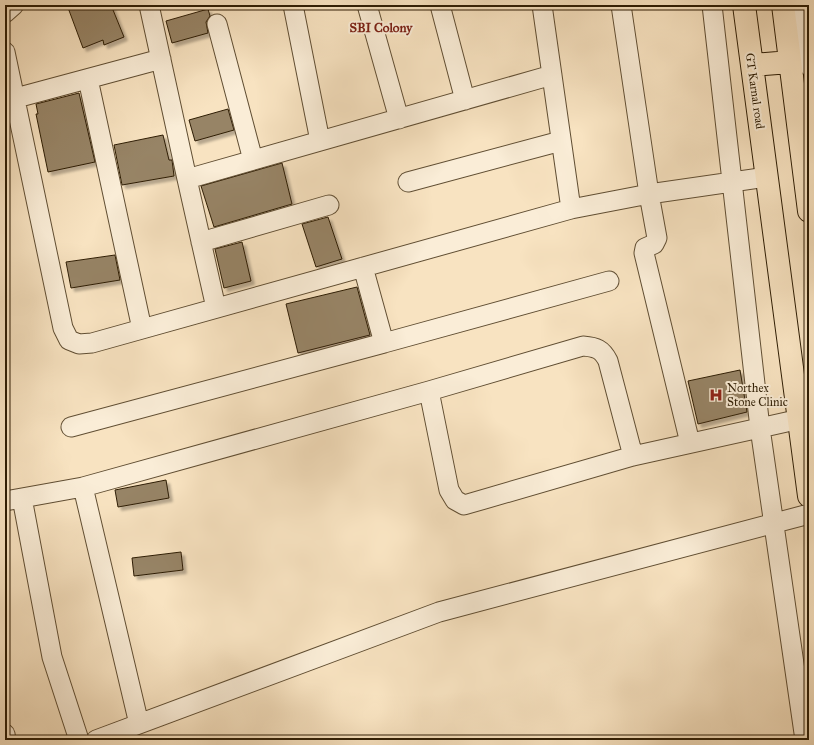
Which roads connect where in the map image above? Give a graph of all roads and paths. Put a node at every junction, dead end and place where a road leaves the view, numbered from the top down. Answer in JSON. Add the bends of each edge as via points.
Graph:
{"nodes":[{"id":1,"x":14,"y":5,"type":"edge"},
{"id":2,"x":149,"y":5,"type":"edge"},
{"id":3,"x":293,"y":5,"type":"edge"},
{"id":4,"x":367,"y":5,"type":"edge"},
{"id":5,"x":440,"y":5,"type":"edge"},
{"id":6,"x":542,"y":5,"type":"edge"},
{"id":7,"x":622,"y":5,"type":"edge"},
{"id":8,"x":712,"y":5,"type":"edge"},
{"id":9,"x":744,"y":5,"type":"edge"},
{"id":10,"x":783,"y":5,"type":"edge"},
{"id":11,"x":788,"y":5,"type":"edge"},
{"id":12,"x":5,"y":13,"type":"edge"},
{"id":13,"x":217,"y":24,"type":"dead end"},
{"id":14,"x":5,"y":52,"type":"edge"},
{"id":15,"x":161,"y":59,"type":"junction"},
{"id":16,"x":800,"y":64,"type":"edge"},
{"id":17,"x":752,"y":65,"type":"junction"},
{"id":18,"x":552,"y":75,"type":"junction"},
{"id":19,"x":88,"y":79,"type":"junction"},
{"id":20,"x":16,"y":98,"type":"junction"},
{"id":21,"x":465,"y":100,"type":"junction"},
{"id":22,"x":398,"y":119,"type":"junction"},
{"id":23,"x":13,"y":120,"type":"edge"},
{"id":24,"x":320,"y":141,"type":"junction"},
{"id":25,"x":561,"y":141,"type":"junction"},
{"id":26,"x":253,"y":160,"type":"junction"},
{"id":27,"x":767,"y":177,"type":"junction"},
{"id":28,"x":187,"y":179,"type":"junction"},
{"id":29,"x":408,"y":182,"type":"dead end"},
{"id":30,"x":732,"y":182,"type":"junction"},
{"id":31,"x":649,"y":194,"type":"junction"},
{"id":32,"x":329,"y":205,"type":"dead end"},
{"id":33,"x":571,"y":209,"type":"junction"},
{"id":34,"x":809,"y":211,"type":"edge"},
{"id":35,"x":201,"y":242,"type":"junction"},
{"id":36,"x":363,"y":267,"type":"junction"},
{"id":37,"x":608,"y":281,"type":"dead end"},
{"id":38,"x":216,"y":308,"type":"junction"},
{"id":39,"x":142,"y":329,"type":"junction"},
{"id":40,"x":384,"y":343,"type":"junction"},
{"id":41,"x":429,"y":392,"type":"junction"},
{"id":42,"x":804,"y":418,"type":"edge"},
{"id":43,"x":71,"y":427,"type":"dead end"},
{"id":44,"x":760,"y":428,"type":"junction"},
{"id":45,"x":690,"y":443,"type":"junction"},
{"id":46,"x":633,"y":456,"type":"junction"},
{"id":47,"x":83,"y":487,"type":"junction"},
{"id":48,"x":809,"y":496,"type":"edge"},
{"id":49,"x":14,"y":500,"type":"edge"},
{"id":50,"x":809,"y":514,"type":"edge"},
{"id":51,"x":775,"y":523,"type":"junction"},
{"id":52,"x":139,"y":724,"type":"junction"},
{"id":53,"x":5,"y":734,"type":"edge"},
{"id":54,"x":6,"y":740,"type":"edge"},
{"id":55,"x":79,"y":740,"type":"edge"},
{"id":56,"x":96,"y":740,"type":"edge"},
{"id":57,"x":805,"y":740,"type":"edge"}],
"edges":[{"from":1,"to":12,"type":"street"},
{"from":2,"to":15,"type":"street"},
{"from":3,"to":24,"type":"street"},
{"from":4,"to":22,"type":"street"},
{"from":5,"to":21,"type":"street"},
{"from":6,"to":18,"type":"street"},
{"from":7,"to":31,"type":"street"},
{"from":8,"to":30,"type":"street"},
{"from":9,"to":17,"type":"main road","name":"GT Karnal road"},
{"from":10,"to":16,"type":"main road"},
{"from":11,"to":16,"type":"street","via":[[802,15]]},
{"from":13,"to":26,"type":"street"},
{"from":14,"to":20,"type":"street"},
{"from":15,"to":19,"type":"street"},
{"from":15,"to":28,"type":"street"},
{"from":16,"to":17,"type":"main road"},
{"from":16,"to":34,"type":"main road"},
{"from":17,"to":27,"type":"main road","name":"GT Karnal road"},
{"from":18,"to":21,"type":"street"},
{"from":18,"to":25,"type":"street"},
{"from":19,"to":20,"type":"street"},
{"from":19,"to":39,"type":"street"},
{"from":20,"to":23,"type":"street"},
{"from":21,"to":22,"type":"street"},
{"from":22,"to":24,"type":"street"},
{"from":23,"to":39,"type":"street","via":[[63,328],[69,340],[79,344],[92,343]]},
{"from":24,"to":26,"type":"street"},
{"from":25,"to":29,"type":"street"},
{"from":25,"to":33,"type":"street"},
{"from":26,"to":28,"type":"street"},
{"from":27,"to":30,"type":"street"},
{"from":27,"to":42,"type":"main road","name":"GT Karnal road"},
{"from":28,"to":35,"type":"street"},
{"from":30,"to":31,"type":"street"},
{"from":30,"to":44,"type":"street"},
{"from":31,"to":33,"type":"street"},
{"from":31,"to":45,"type":"street","via":[[657,238],[654,244],[645,248],[644,253]]},
{"from":32,"to":35,"type":"street"},
{"from":33,"to":36,"type":"street"},
{"from":35,"to":38,"type":"street"},
{"from":36,"to":38,"type":"street"},
{"from":36,"to":40,"type":"street"},
{"from":37,"to":40,"type":"street"},
{"from":38,"to":39,"type":"street"},
{"from":40,"to":43,"type":"street"},
{"from":41,"to":46,"type":"street","via":[[583,346],[594,347],[603,352],[608,360]]},
{"from":41,"to":46,"type":"street","via":[[449,490],[455,500],[464,505]]},
{"from":41,"to":47,"type":"street"},
{"from":42,"to":44,"type":"street"},
{"from":42,"to":48,"type":"main road","name":"GT Karnal road"},
{"from":44,"to":45,"type":"street"},
{"from":44,"to":51,"type":"street"},
{"from":45,"to":46,"type":"street"},
{"from":47,"to":49,"type":"street"},
{"from":47,"to":52,"type":"street"},
{"from":49,"to":55,"type":"street","via":[[52,657]]},
{"from":50,"to":51,"type":"street"},
{"from":51,"to":52,"type":"street","via":[[439,612]]},
{"from":51,"to":57,"type":"street"},
{"from":52,"to":56,"type":"street"},
{"from":53,"to":54,"type":"street"}]}
